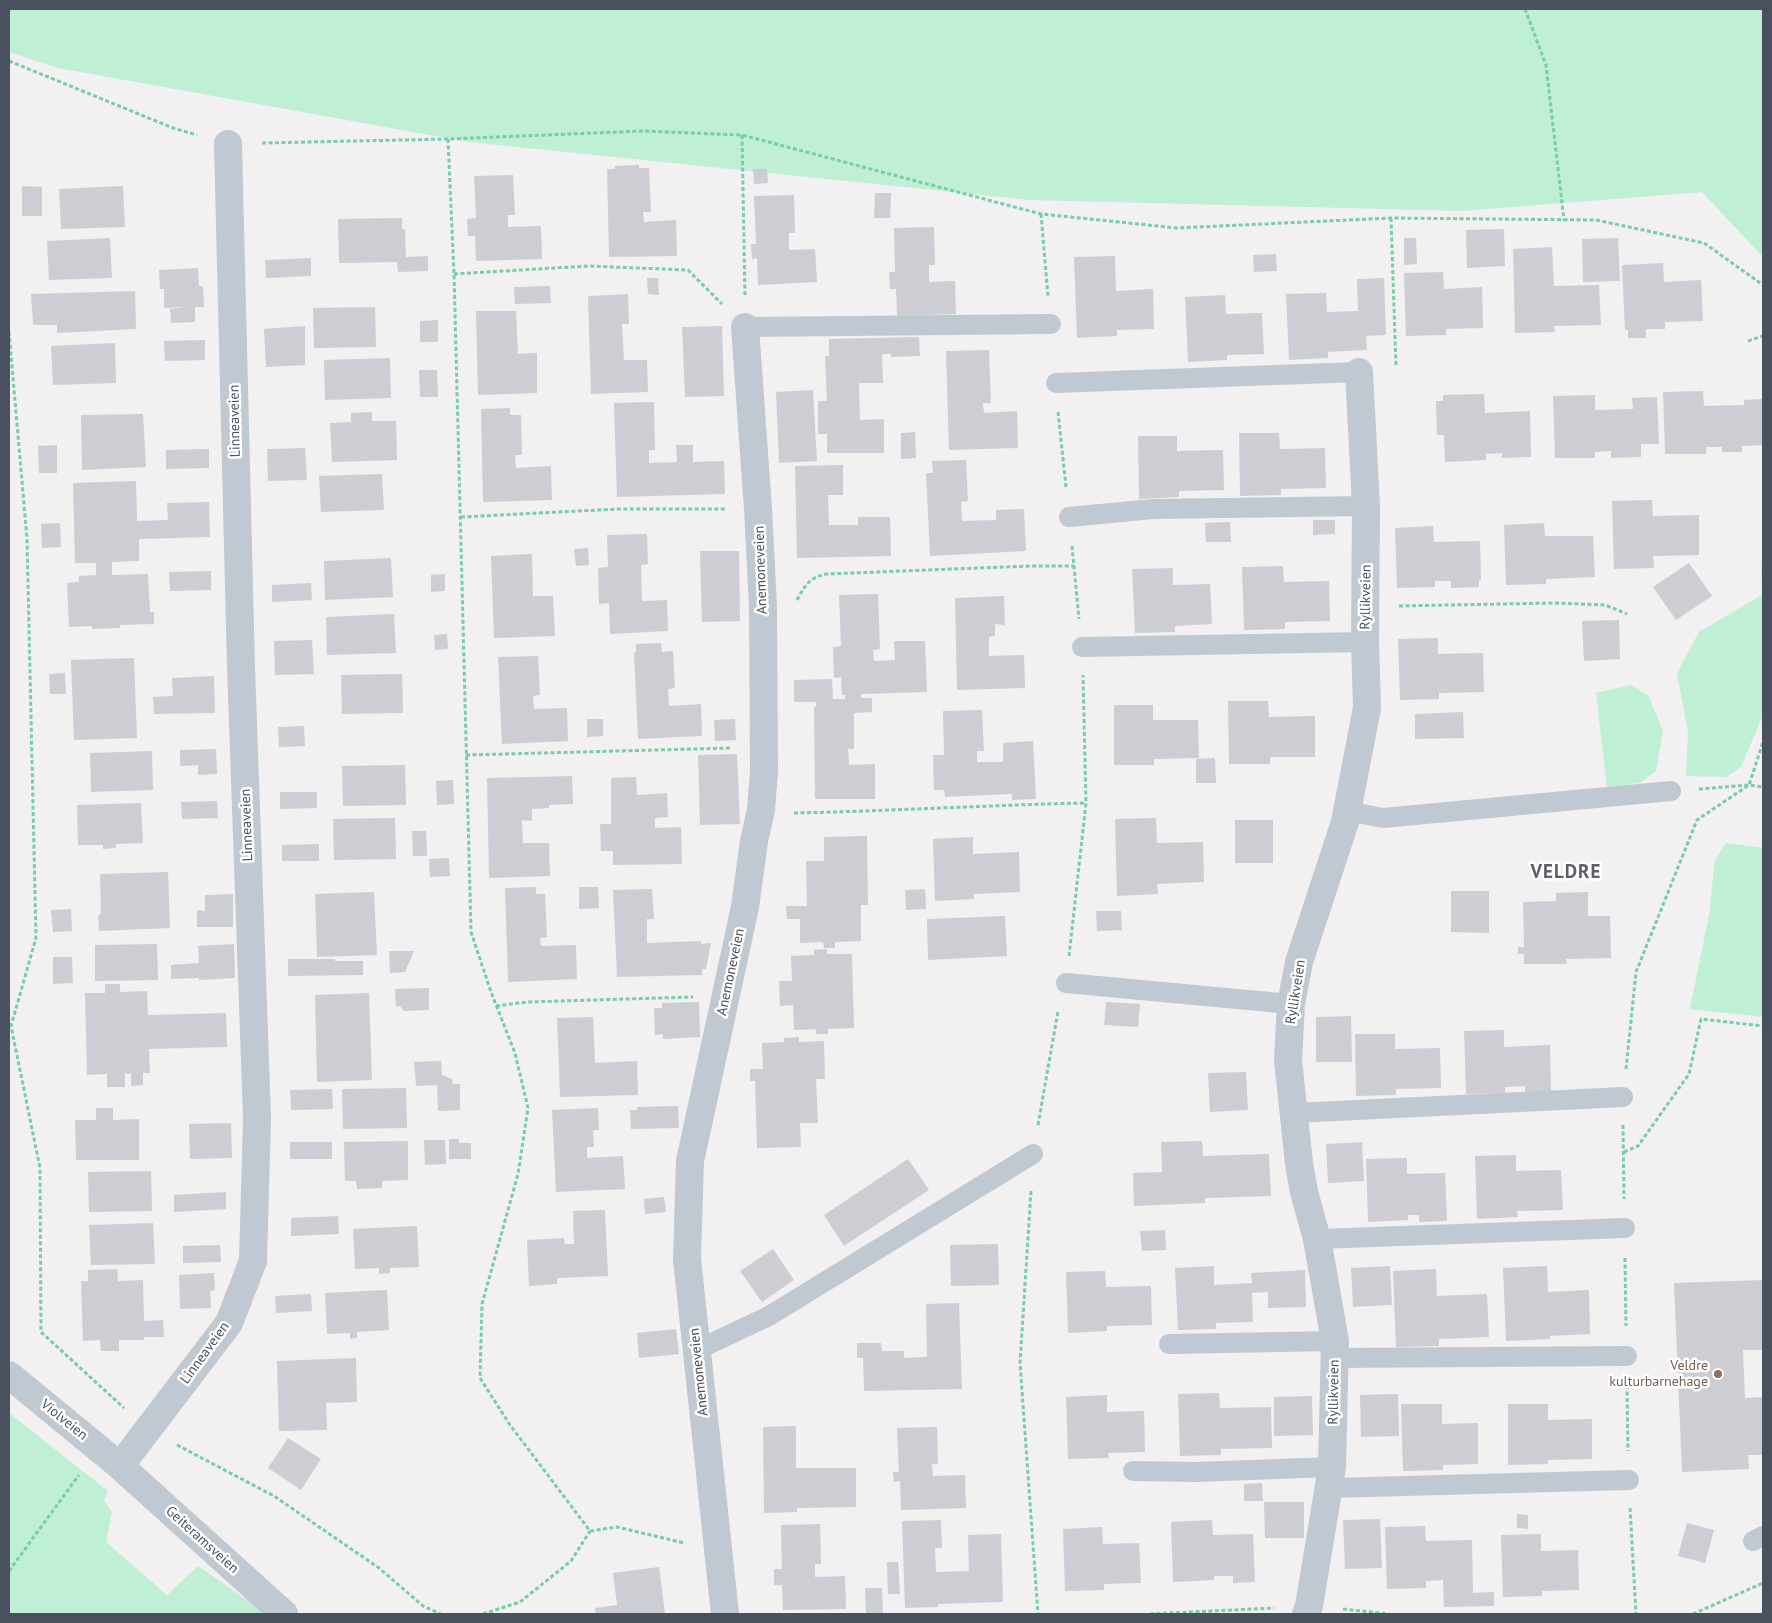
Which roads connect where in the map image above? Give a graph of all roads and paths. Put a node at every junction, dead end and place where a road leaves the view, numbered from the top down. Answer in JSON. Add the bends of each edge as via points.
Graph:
{"nodes":[{"id":1,"x":1524,"y":9,"type":"edge"},
{"id":2,"x":9,"y":61,"type":"edge"},
{"id":3,"x":742,"y":135,"type":"junction"},
{"id":4,"x":448,"y":139,"type":"junction"},
{"id":5,"x":228,"y":144,"type":"junction"},
{"id":6,"x":1041,"y":214,"type":"junction"},
{"id":7,"x":1391,"y":218,"type":"junction"},
{"id":8,"x":1564,"y":220,"type":"junction"},
{"id":9,"x":454,"y":274,"type":"junction"},
{"id":10,"x":1763,"y":285,"type":"edge"},
{"id":11,"x":1051,"y":324,"type":"joint"},
{"id":12,"x":745,"y":327,"type":"junction"},
{"id":13,"x":9,"y":332,"type":"edge"},
{"id":14,"x":1763,"y":336,"type":"edge"},
{"id":15,"x":1748,"y":340,"type":"dead end"},
{"id":16,"x":1396,"y":366,"type":"dead end"},
{"id":17,"x":1359,"y":372,"type":"joint"},
{"id":18,"x":1056,"y":383,"type":"joint"},
{"id":19,"x":1366,"y":506,"type":"junction"},
{"id":20,"x":758,"y":509,"type":"junction"},
{"id":21,"x":460,"y":517,"type":"junction"},
{"id":22,"x":1069,"y":517,"type":"junction"},
{"id":23,"x":1074,"y":566,"type":"junction"},
{"id":24,"x":763,"y":606,"type":"junction"},
{"id":25,"x":1366,"y":606,"type":"junction"},
{"id":26,"x":1626,"y":614,"type":"dead end"},
{"id":27,"x":1365,"y":642,"type":"junction"},
{"id":28,"x":1082,"y":648,"type":"junction"},
{"id":29,"x":1763,"y":742,"type":"edge"},
{"id":30,"x":764,"y":747,"type":"junction"},
{"id":31,"x":466,"y":755,"type":"junction"},
{"id":32,"x":1749,"y":785,"type":"junction"},
{"id":33,"x":1763,"y":786,"type":"edge"},
{"id":34,"x":1671,"y":791,"type":"joint"},
{"id":35,"x":1086,"y":803,"type":"junction"},
{"id":36,"x":761,"y":810,"type":"junction"},
{"id":37,"x":1348,"y":811,"type":"junction"},
{"id":38,"x":1066,"y":983,"type":"junction"},
{"id":39,"x":726,"y":996,"type":"junction"},
{"id":40,"x":1291,"y":1004,"type":"junction"},
{"id":41,"x":496,"y":1006,"type":"junction"},
{"id":42,"x":1763,"y":1026,"type":"edge"},
{"id":43,"x":1623,"y":1098,"type":"junction"},
{"id":44,"x":1294,"y":1113,"type":"junction"},
{"id":45,"x":1624,"y":1152,"type":"junction"},
{"id":46,"x":1033,"y":1154,"type":"junction"},
{"id":47,"x":1625,"y":1228,"type":"junction"},
{"id":48,"x":1317,"y":1238,"type":"junction"},
{"id":49,"x":1169,"y":1344,"type":"dead end"},
{"id":50,"x":1335,"y":1349,"type":"junction"},
{"id":51,"x":697,"y":1350,"type":"junction"},
{"id":52,"x":1627,"y":1356,"type":"junction"},
{"id":53,"x":9,"y":1375,"type":"edge"},
{"id":54,"x":147,"y":1430,"type":"junction"},
{"id":55,"x":110,"y":1458,"type":"junction"},
{"id":56,"x":1133,"y":1471,"type":"dead end"},
{"id":57,"x":1331,"y":1477,"type":"junction"},
{"id":58,"x":1629,"y":1480,"type":"junction"},
{"id":59,"x":590,"y":1531,"type":"junction"},
{"id":60,"x":718,"y":1551,"type":"junction"},
{"id":61,"x":9,"y":1571,"type":"edge"},
{"id":62,"x":1763,"y":1583,"type":"edge"},
{"id":63,"x":1308,"y":1610,"type":"edge"},
{"id":64,"x":284,"y":1614,"type":"edge"},
{"id":65,"x":441,"y":1614,"type":"edge"},
{"id":66,"x":483,"y":1614,"type":"edge"},
{"id":67,"x":725,"y":1614,"type":"edge"},
{"id":68,"x":1038,"y":1614,"type":"edge"},
{"id":69,"x":1150,"y":1614,"type":"edge"},
{"id":70,"x":1389,"y":1614,"type":"edge"},
{"id":71,"x":1636,"y":1614,"type":"edge"},
{"id":72,"x":1693,"y":1614,"type":"edge"}],
"edges":[{"from":1,"to":8,"type":"path","via":[[1546,65]]},
{"from":2,"to":5,"type":"path","via":[[173,128]]},
{"from":3,"to":4,"type":"path","via":[[642,131]]},
{"from":3,"to":6,"type":"path"},
{"from":3,"to":12,"type":"path"},
{"from":4,"to":5,"type":"path"},
{"from":4,"to":9,"type":"path"},
{"from":5,"to":54,"type":"street","name":"Linneaveien","via":[[241,667],[257,1118],[253,1261],[229,1324]]},
{"from":6,"to":7,"type":"path","via":[[1177,228]]},
{"from":6,"to":11,"type":"path"},
{"from":7,"to":8,"type":"path"},
{"from":7,"to":16,"type":"path"},
{"from":8,"to":10,"type":"path","via":[[1596,220],[1704,242]]},
{"from":9,"to":12,"type":"path","via":[[588,266],[688,270]]},
{"from":9,"to":21,"type":"path"},
{"from":11,"to":12,"type":"lane"},
{"from":12,"to":20,"type":"street","name":"Anemoneveien"},
{"from":13,"to":54,"type":"path","via":[[27,539],[36,938],[11,1026],[40,1168],[41,1332]]},
{"from":14,"to":15,"type":"path"},
{"from":17,"to":18,"type":"lane"},
{"from":17,"to":19,"type":"street","name":"Ryllikveien"},
{"from":18,"to":22,"type":"path"},
{"from":19,"to":22,"type":"lane","via":[[1153,509]]},
{"from":19,"to":25,"type":"street","name":"Ryllikveien"},
{"from":20,"to":21,"type":"path","via":[[618,509]]},
{"from":20,"to":24,"type":"street","name":"Anemoneveien"},
{"from":21,"to":31,"type":"path"},
{"from":22,"to":23,"type":"path"},
{"from":23,"to":24,"type":"path","via":[[826,574],[812,577],[796,601],[778,607]]},
{"from":23,"to":28,"type":"path"},
{"from":24,"to":30,"type":"street","name":"Anemoneveien"},
{"from":25,"to":26,"type":"path","via":[[1562,603],[1605,605]]},
{"from":25,"to":27,"type":"street","name":"Ryllikveien"},
{"from":27,"to":28,"type":"lane"},
{"from":27,"to":37,"type":"street","name":"Ryllikveien","via":[[1367,708]]},
{"from":28,"to":35,"type":"path"},
{"from":29,"to":32,"type":"path"},
{"from":30,"to":31,"type":"path"},
{"from":30,"to":36,"type":"street","name":"Anemoneveien"},
{"from":31,"to":41,"type":"path","via":[[471,932]]},
{"from":32,"to":33,"type":"path"},
{"from":32,"to":34,"type":"path"},
{"from":32,"to":43,"type":"path","via":[[1697,820],[1636,972]]},
{"from":34,"to":37,"type":"lane","via":[[1383,818]]},
{"from":35,"to":36,"type":"path","via":[[878,812],[783,813]]},
{"from":35,"to":38,"type":"path"},
{"from":36,"to":39,"type":"street","name":"Anemoneveien","via":[[746,907]]},
{"from":37,"to":40,"type":"street","name":"Ryllikveien","via":[[1299,962]]},
{"from":38,"to":40,"type":"lane"},
{"from":38,"to":46,"type":"path","via":[[1057,1014]]},
{"from":39,"to":41,"type":"path","via":[[527,1002]]},
{"from":39,"to":51,"type":"street","name":"Anemoneveien","via":[[690,1161],[687,1259]]},
{"from":40,"to":44,"type":"street","name":"Ryllikveien","via":[[1288,1060]]},
{"from":41,"to":59,"type":"path","via":[[515,1053],[528,1108],[518,1174],[482,1304],[480,1378],[510,1425]]},
{"from":42,"to":45,"type":"path","via":[[1701,1018],[1689,1074],[1638,1146]]},
{"from":43,"to":44,"type":"lane"},
{"from":43,"to":45,"type":"path"},
{"from":44,"to":48,"type":"street","name":"Ryllikveien","via":[[1302,1183]]},
{"from":45,"to":47,"type":"path"},
{"from":46,"to":51,"type":"lane","via":[[769,1316]]},
{"from":46,"to":68,"type":"path","via":[[1020,1363]]},
{"from":47,"to":48,"type":"lane"},
{"from":47,"to":52,"type":"path"},
{"from":48,"to":50,"type":"street","name":"Ryllikveien"},
{"from":49,"to":50,"type":"lane"},
{"from":50,"to":52,"type":"lane"},
{"from":50,"to":57,"type":"street","name":"Ryllikveien"},
{"from":51,"to":60,"type":"street","name":"Anemoneveien"},
{"from":52,"to":58,"type":"path"},
{"from":53,"to":55,"type":"street","name":"Violveien"},
{"from":54,"to":55,"type":"street","name":"Linneaveien"},
{"from":54,"to":65,"type":"path","via":[[274,1496],[379,1568],[423,1606]]},
{"from":55,"to":61,"type":"path","via":[[80,1473]]},
{"from":55,"to":64,"type":"street","name":"Geiteramsveien"},
{"from":56,"to":57,"type":"lane"},
{"from":57,"to":58,"type":"lane"},
{"from":57,"to":63,"type":"street","name":"Ryllikveien"},
{"from":58,"to":71,"type":"path"},
{"from":59,"to":60,"type":"path","via":[[617,1527]]},
{"from":59,"to":66,"type":"path","via":[[571,1561],[520,1602]]},
{"from":60,"to":67,"type":"street","name":"Anemoneveien"},
{"from":62,"to":72,"type":"path"},
{"from":63,"to":69,"type":"path"},
{"from":63,"to":70,"type":"path"}]}
